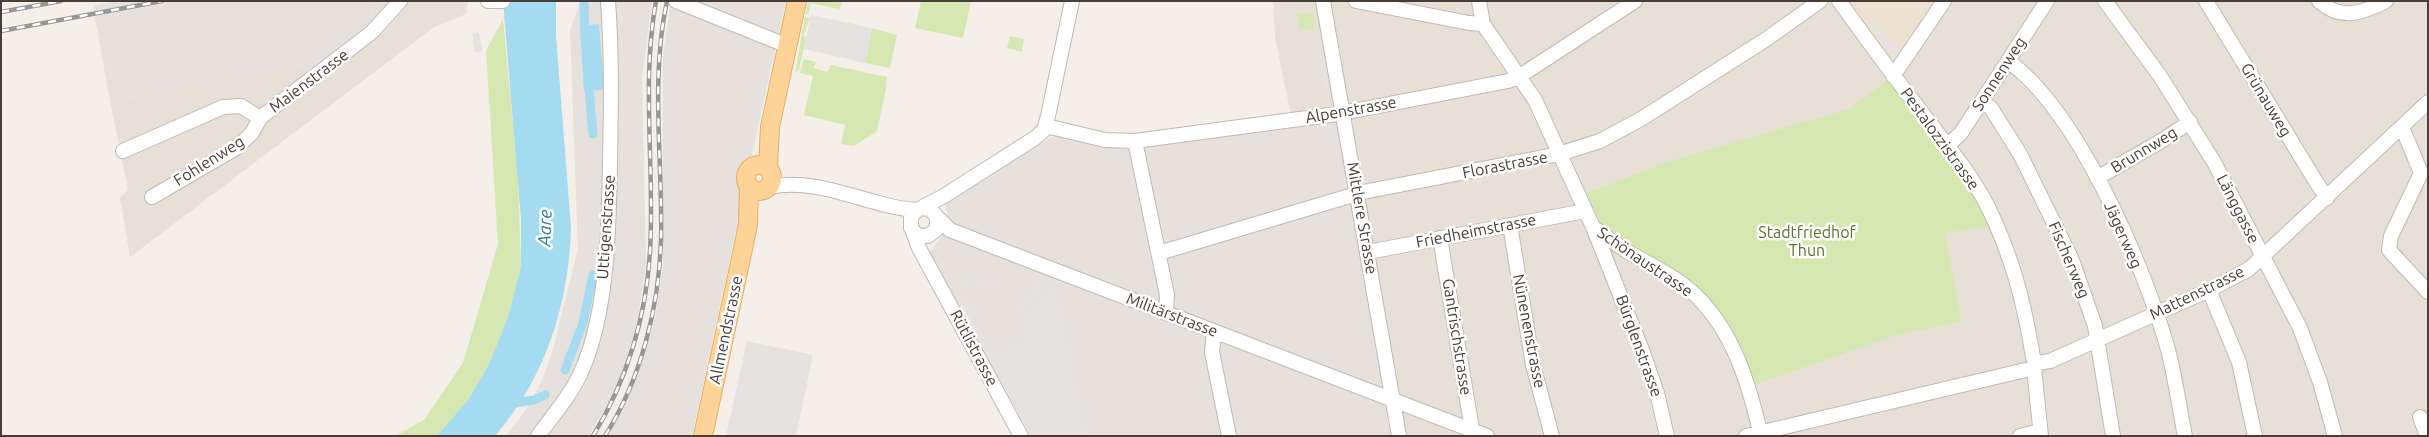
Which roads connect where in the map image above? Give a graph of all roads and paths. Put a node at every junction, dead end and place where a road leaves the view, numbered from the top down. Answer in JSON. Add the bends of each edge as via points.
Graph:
{"nodes":[{"id":1,"x":400,"y":1,"type":"edge"},
{"id":2,"x":488,"y":1,"type":"edge"},
{"id":3,"x":503,"y":1,"type":"edge"},
{"id":4,"x":608,"y":1,"type":"edge"},
{"id":5,"x":676,"y":1,"type":"edge"},
{"id":6,"x":797,"y":1,"type":"edge"},
{"id":7,"x":1072,"y":1,"type":"edge"},
{"id":8,"x":1324,"y":1,"type":"edge"},
{"id":9,"x":1356,"y":1,"type":"edge"},
{"id":10,"x":1479,"y":1,"type":"edge"},
{"id":11,"x":1635,"y":1,"type":"edge"},
{"id":12,"x":1820,"y":1,"type":"edge"},
{"id":13,"x":1839,"y":1,"type":"edge"},
{"id":14,"x":1944,"y":1,"type":"edge"},
{"id":15,"x":2047,"y":1,"type":"edge"},
{"id":16,"x":2104,"y":1,"type":"edge"},
{"id":17,"x":2320,"y":1,"type":"edge"},
{"id":18,"x":2386,"y":1,"type":"edge"},
{"id":19,"x":498,"y":2,"type":"edge"},
{"id":20,"x":1374,"y":3,"type":"edge"},
{"id":21,"x":2211,"y":3,"type":"edge"},
{"id":22,"x":1483,"y":24,"type":"junction"},
{"id":23,"x":788,"y":46,"type":"junction"},
{"id":24,"x":2008,"y":61,"type":"junction"},
{"id":25,"x":1520,"y":76,"type":"junction"},
{"id":26,"x":1893,"y":76,"type":"junction"},
{"id":27,"x":1982,"y":101,"type":"junction"},
{"id":28,"x":2428,"y":102,"type":"edge"},
{"id":29,"x":1344,"y":113,"type":"junction"},
{"id":30,"x":260,"y":118,"type":"junction"},
{"id":31,"x":2190,"y":122,"type":"junction"},
{"id":32,"x":1046,"y":126,"type":"junction"},
{"id":33,"x":2402,"y":127,"type":"junction"},
{"id":34,"x":1135,"y":141,"type":"junction"},
{"id":35,"x":1948,"y":145,"type":"junction"},
{"id":36,"x":123,"y":151,"type":"dead end"},
{"id":37,"x":1559,"y":154,"type":"junction"},
{"id":38,"x":2098,"y":178,"type":"junction"},
{"id":39,"x":762,"y":179,"type":"junction"},
{"id":40,"x":1358,"y":193,"type":"junction"},
{"id":41,"x":944,"y":196,"type":"junction"},
{"id":42,"x":152,"y":197,"type":"dead end"},
{"id":43,"x":2327,"y":198,"type":"junction"},
{"id":44,"x":885,"y":206,"type":"junction"},
{"id":45,"x":919,"y":209,"type":"junction"},
{"id":46,"x":1585,"y":211,"type":"junction"},
{"id":47,"x":937,"y":216,"type":"junction"},
{"id":48,"x":1510,"y":225,"type":"junction"},
{"id":49,"x":1593,"y":227,"type":"junction"},
{"id":50,"x":912,"y":230,"type":"junction"},
{"id":51,"x":950,"y":230,"type":"junction"},
{"id":52,"x":932,"y":234,"type":"junction"},
{"id":53,"x":1440,"y":238,"type":"junction"},
{"id":54,"x":1622,"y":248,"type":"junction"},
{"id":55,"x":1368,"y":252,"type":"junction"},
{"id":56,"x":1159,"y":253,"type":"junction"},
{"id":57,"x":1605,"y":257,"type":"junction"},
{"id":58,"x":2262,"y":257,"type":"junction"},
{"id":59,"x":926,"y":261,"type":"junction"},
{"id":60,"x":2209,"y":290,"type":"junction"},
{"id":61,"x":2428,"y":292,"type":"edge"},
{"id":62,"x":1166,"y":313,"type":"junction"},
{"id":63,"x":2156,"y":313,"type":"junction"},
{"id":64,"x":1214,"y":332,"type":"junction"},
{"id":65,"x":2097,"y":340,"type":"junction"},
{"id":66,"x":2036,"y":366,"type":"junction"},
{"id":67,"x":1393,"y":400,"type":"junction"},
{"id":68,"x":2420,"y":418,"type":"dead end"},
{"id":69,"x":1472,"y":433,"type":"edge"},
{"id":70,"x":2041,"y":433,"type":"edge"},
{"id":71,"x":1760,"y":434,"type":"edge"},
{"id":72,"x":538,"y":436,"type":"edge"},
{"id":73,"x":703,"y":436,"type":"edge"},
{"id":74,"x":1021,"y":436,"type":"edge"},
{"id":75,"x":1229,"y":436,"type":"edge"},
{"id":76,"x":1399,"y":436,"type":"edge"},
{"id":77,"x":1487,"y":436,"type":"edge"},
{"id":78,"x":1552,"y":436,"type":"edge"},
{"id":79,"x":1667,"y":436,"type":"edge"},
{"id":80,"x":1746,"y":436,"type":"edge"},
{"id":81,"x":2020,"y":436,"type":"edge"},
{"id":82,"x":2113,"y":436,"type":"edge"},
{"id":83,"x":2185,"y":436,"type":"edge"},
{"id":84,"x":2255,"y":436,"type":"edge"},
{"id":85,"x":2335,"y":436,"type":"edge"},
{"id":86,"x":2427,"y":436,"type":"edge"}],
"edges":[{"from":1,"to":30,"type":"street","name":"Maienstrasse","via":[[372,32]]},
{"from":2,"to":19,"type":"street"},
{"from":3,"to":19,"type":"street"},
{"from":4,"to":72,"type":"street","name":"Uttigenstrasse","via":[[612,48],[610,184],[603,285],[583,369]]},
{"from":5,"to":23,"type":"street"},
{"from":6,"to":23,"type":"main road","name":"Allmendstrasse"},
{"from":7,"to":32,"type":"street"},
{"from":8,"to":29,"type":"street","name":"Mittlere Strasse"},
{"from":9,"to":20,"type":"street"},
{"from":10,"to":22,"type":"street"},
{"from":11,"to":25,"type":"street","name":"Alpenstrasse"},
{"from":12,"to":37,"type":"street","name":"Florastrasse","via":[[1641,119],[1600,141]]},
{"from":13,"to":26,"type":"street","name":"Pestalozzistrasse"},
{"from":14,"to":26,"type":"street"},
{"from":15,"to":24,"type":"street","name":"Sonnenweg"},
{"from":16,"to":31,"type":"street","name":"Länggasse"},
{"from":17,"to":18,"type":"street","via":[[2335,12],[2346,14],[2363,12]]},
{"from":20,"to":22,"type":"street"},
{"from":21,"to":43,"type":"street","name":"Grünauweg"},
{"from":22,"to":25,"type":"street","name":"Schönaustrasse"},
{"from":23,"to":39,"type":"main road","name":"Allmendstrasse"},
{"from":24,"to":27,"type":"street","name":"Sonnenweg"},
{"from":24,"to":38,"type":"street","name":"Jägerweg","via":[[2054,110]]},
{"from":25,"to":29,"type":"street","name":"Alpenstrasse"},
{"from":25,"to":37,"type":"street","name":"Schönaustrasse","via":[[1543,115]]},
{"from":26,"to":35,"type":"street","name":"Pestalozzistrasse"},
{"from":27,"to":35,"type":"street","name":"Sonnenweg","via":[[1961,133]]},
{"from":27,"to":65,"type":"street","name":"Fischerweg","via":[[1991,108],[2020,154],[2063,239],[2089,308]]},
{"from":28,"to":33,"type":"street","name":"Mattenstrasse"},
{"from":29,"to":34,"type":"street","name":"Alpenstrasse"},
{"from":29,"to":40,"type":"street","name":"Mittlere Strasse"},
{"from":30,"to":36,"type":"street","name":"Maienstrasse","via":[[241,106],[223,107]]},
{"from":30,"to":42,"type":"street","name":"Fohlenweg","via":[[252,133],[236,148]]},
{"from":31,"to":38,"type":"street","name":"Brunnweg"},
{"from":31,"to":58,"type":"street","name":"Länggasse"},
{"from":32,"to":34,"type":"street","name":"Alpenstrasse","via":[[1105,140]]},
{"from":32,"to":41,"type":"street","via":[[1035,138]]},
{"from":33,"to":43,"type":"street","name":"Mattenstrasse"},
{"from":33,"to":61,"type":"street","via":[[2421,173],[2391,236],[2389,250]]},
{"from":34,"to":56,"type":"street"},
{"from":35,"to":66,"type":"street","name":"Pestalozzistrasse","via":[[1978,188],[2006,249],[2023,298]]},
{"from":37,"to":40,"type":"street","name":"Florastrasse"},
{"from":37,"to":46,"type":"street","name":"Schönaustrasse"},
{"from":38,"to":63,"type":"street","name":"Jägerweg"},
{"from":39,"to":44,"type":"street","via":[[852,195]]},
{"from":39,"to":73,"type":"main road","name":"Allmendstrasse","via":[[748,224]]},
{"from":40,"to":55,"type":"street","name":"Mittlere Strasse"},
{"from":40,"to":56,"type":"street","name":"Florastrasse"},
{"from":41,"to":45,"type":"street"},
{"from":41,"to":47,"type":"street"},
{"from":43,"to":58,"type":"street","name":"Mattenstrasse"},
{"from":44,"to":45,"type":"street"},
{"from":44,"to":50,"type":"street"},
{"from":45,"to":47,"type":"street","via":[[930,209]]},
{"from":45,"to":50,"type":"street","via":[[911,217]]},
{"from":46,"to":48,"type":"street","name":"Friedheimstrasse"},
{"from":46,"to":49,"type":"street","name":"Schönaustrasse"},
{"from":47,"to":51,"type":"street","name":"Militärstrasse"},
{"from":47,"to":52,"type":"street","via":[[938,226]]},
{"from":48,"to":53,"type":"street","name":"Friedheimstrasse"},
{"from":48,"to":78,"type":"street","name":"Nünenenstrasse","via":[[1533,365]]},
{"from":49,"to":54,"type":"street","name":"Schönaustrasse"},
{"from":49,"to":57,"type":"street","name":"Bürglenstrasse"},
{"from":50,"to":52,"type":"street","via":[[920,236]]},
{"from":50,"to":59,"type":"street","name":"Rütlistrasse"},
{"from":51,"to":52,"type":"street"},
{"from":51,"to":62,"type":"street","name":"Militärstrasse"},
{"from":52,"to":59,"type":"street"},
{"from":53,"to":55,"type":"street","name":"Friedheimstrasse"},
{"from":53,"to":69,"type":"street","name":"Gantrischstrasse"},
{"from":54,"to":57,"type":"street"},
{"from":54,"to":71,"type":"street","name":"Schönaustrasse","via":[[1667,273],[1706,306],[1728,339],[1744,375]]},
{"from":55,"to":67,"type":"street","name":"Mittlere Strasse"},
{"from":56,"to":62,"type":"street","via":[[1168,295]]},
{"from":57,"to":79,"type":"street","name":"Bürglenstrasse","via":[[1657,393]]},
{"from":58,"to":60,"type":"street","name":"Mattenstrasse","via":[[2244,272]]},
{"from":58,"to":85,"type":"street","name":"Länggasse","via":[[2307,344]]},
{"from":59,"to":74,"type":"street","name":"Rütlistrasse"},
{"from":60,"to":63,"type":"street","name":"Mattenstrasse"},
{"from":60,"to":84,"type":"street","via":[[2239,362]]},
{"from":62,"to":64,"type":"street","name":"Militärstrasse"},
{"from":63,"to":65,"type":"street","name":"Mattenstrasse"},
{"from":63,"to":83,"type":"street","name":"Jägerweg","via":[[2167,348]]},
{"from":64,"to":67,"type":"street","name":"Militärstrasse"},
{"from":64,"to":75,"type":"street","via":[[1212,352]]},
{"from":65,"to":66,"type":"street","name":"Mattenstrasse"},
{"from":65,"to":82,"type":"street","name":"Fischerweg"},
{"from":66,"to":70,"type":"street","name":"Pestalozzistrasse"},
{"from":66,"to":71,"type":"street","name":"Mattenstrasse"},
{"from":67,"to":69,"type":"street"},
{"from":67,"to":76,"type":"street","name":"Mittlere Strasse"},
{"from":68,"to":86,"type":"street"},
{"from":69,"to":77,"type":"street"},
{"from":70,"to":81,"type":"street"},
{"from":71,"to":80,"type":"street","name":"Mattenstrasse"}]}
